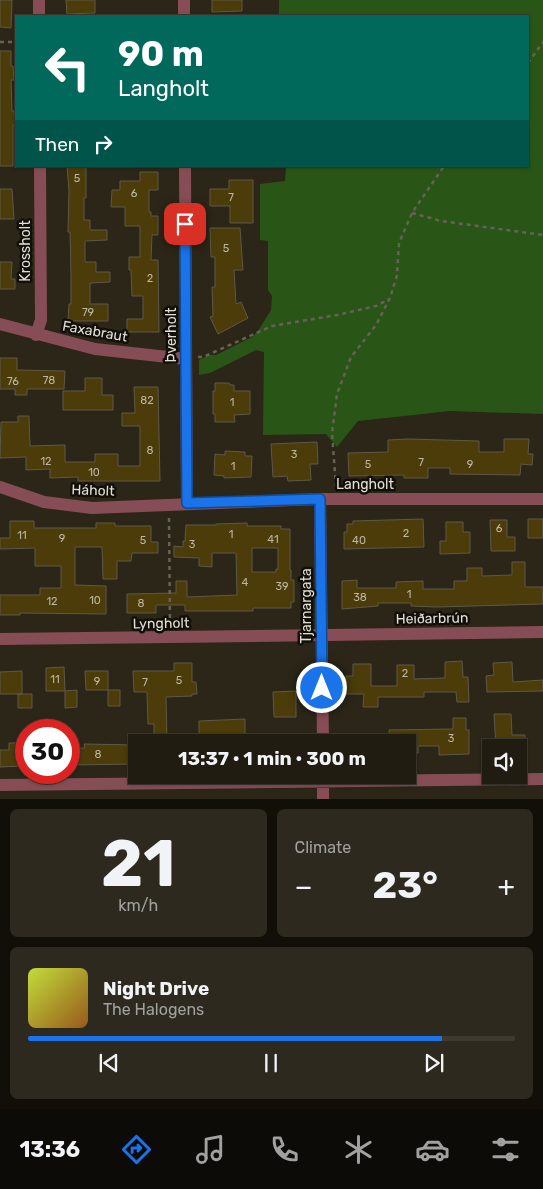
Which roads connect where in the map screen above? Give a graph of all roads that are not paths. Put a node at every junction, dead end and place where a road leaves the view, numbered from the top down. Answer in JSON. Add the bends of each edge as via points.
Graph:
{"nodes":[{"id":1,"x":39,"y":0,"type":"edge"},
{"id":2,"x":184,"y":0,"type":"edge"},
{"id":3,"x":39,"y":15,"type":"edge"},
{"id":4,"x":184,"y":15,"type":"edge"},
{"id":5,"x":40,"y":167,"type":"edge"},
{"id":6,"x":185,"y":167,"type":"edge"},
{"id":7,"x":0,"y":324,"type":"edge"},
{"id":8,"x":36,"y":335,"type":"junction"},
{"id":9,"x":186,"y":359,"type":"junction"},
{"id":10,"x":0,"y":487,"type":"edge"},
{"id":11,"x":320,"y":499,"type":"junction"},
{"id":12,"x":543,"y":499,"type":"edge"},
{"id":13,"x":187,"y":503,"type":"junction"},
{"id":14,"x":543,"y":632,"type":"edge"},
{"id":15,"x":322,"y":634,"type":"junction"},
{"id":16,"x":0,"y":639,"type":"edge"},
{"id":17,"x":322,"y":734,"type":"edge"},
{"id":18,"x":416,"y":778,"type":"edge"},
{"id":19,"x":543,"y":779,"type":"edge"},
{"id":20,"x":128,"y":782,"type":"edge"},
{"id":21,"x":323,"y":784,"type":"edge"},
{"id":22,"x":0,"y":785,"type":"edge"},
{"id":23,"x":323,"y":799,"type":"edge"}],
"edges":[{"from":1,"to":3,"type":"street"},
{"from":2,"to":4,"type":"street"},
{"from":5,"to":8,"type":"street","name":"Krossholt","via":[[41,320]]},
{"from":6,"to":9,"type":"street","name":"Þverholt"},
{"from":7,"to":8,"type":"street","name":"Faxabraut"},
{"from":8,"to":9,"type":"street","name":"Faxabraut","via":[[95,349]]},
{"from":9,"to":13,"type":"street","name":"Þverholt"},
{"from":10,"to":13,"type":"street","name":"Háholt","via":[[44,502],[92,508]]},
{"from":11,"to":12,"type":"street","name":"Langholt"},
{"from":11,"to":13,"type":"street","name":"Langholt"},
{"from":11,"to":15,"type":"street","name":"Tjarnargata"},
{"from":14,"to":15,"type":"street","name":"Heiðarbrún"},
{"from":15,"to":16,"type":"street","name":"Lyngholt"},
{"from":15,"to":17,"type":"street","name":"Tjarnargata"},
{"from":18,"to":19,"type":"street"},
{"from":20,"to":22,"type":"street"},
{"from":21,"to":23,"type":"street"}]}
